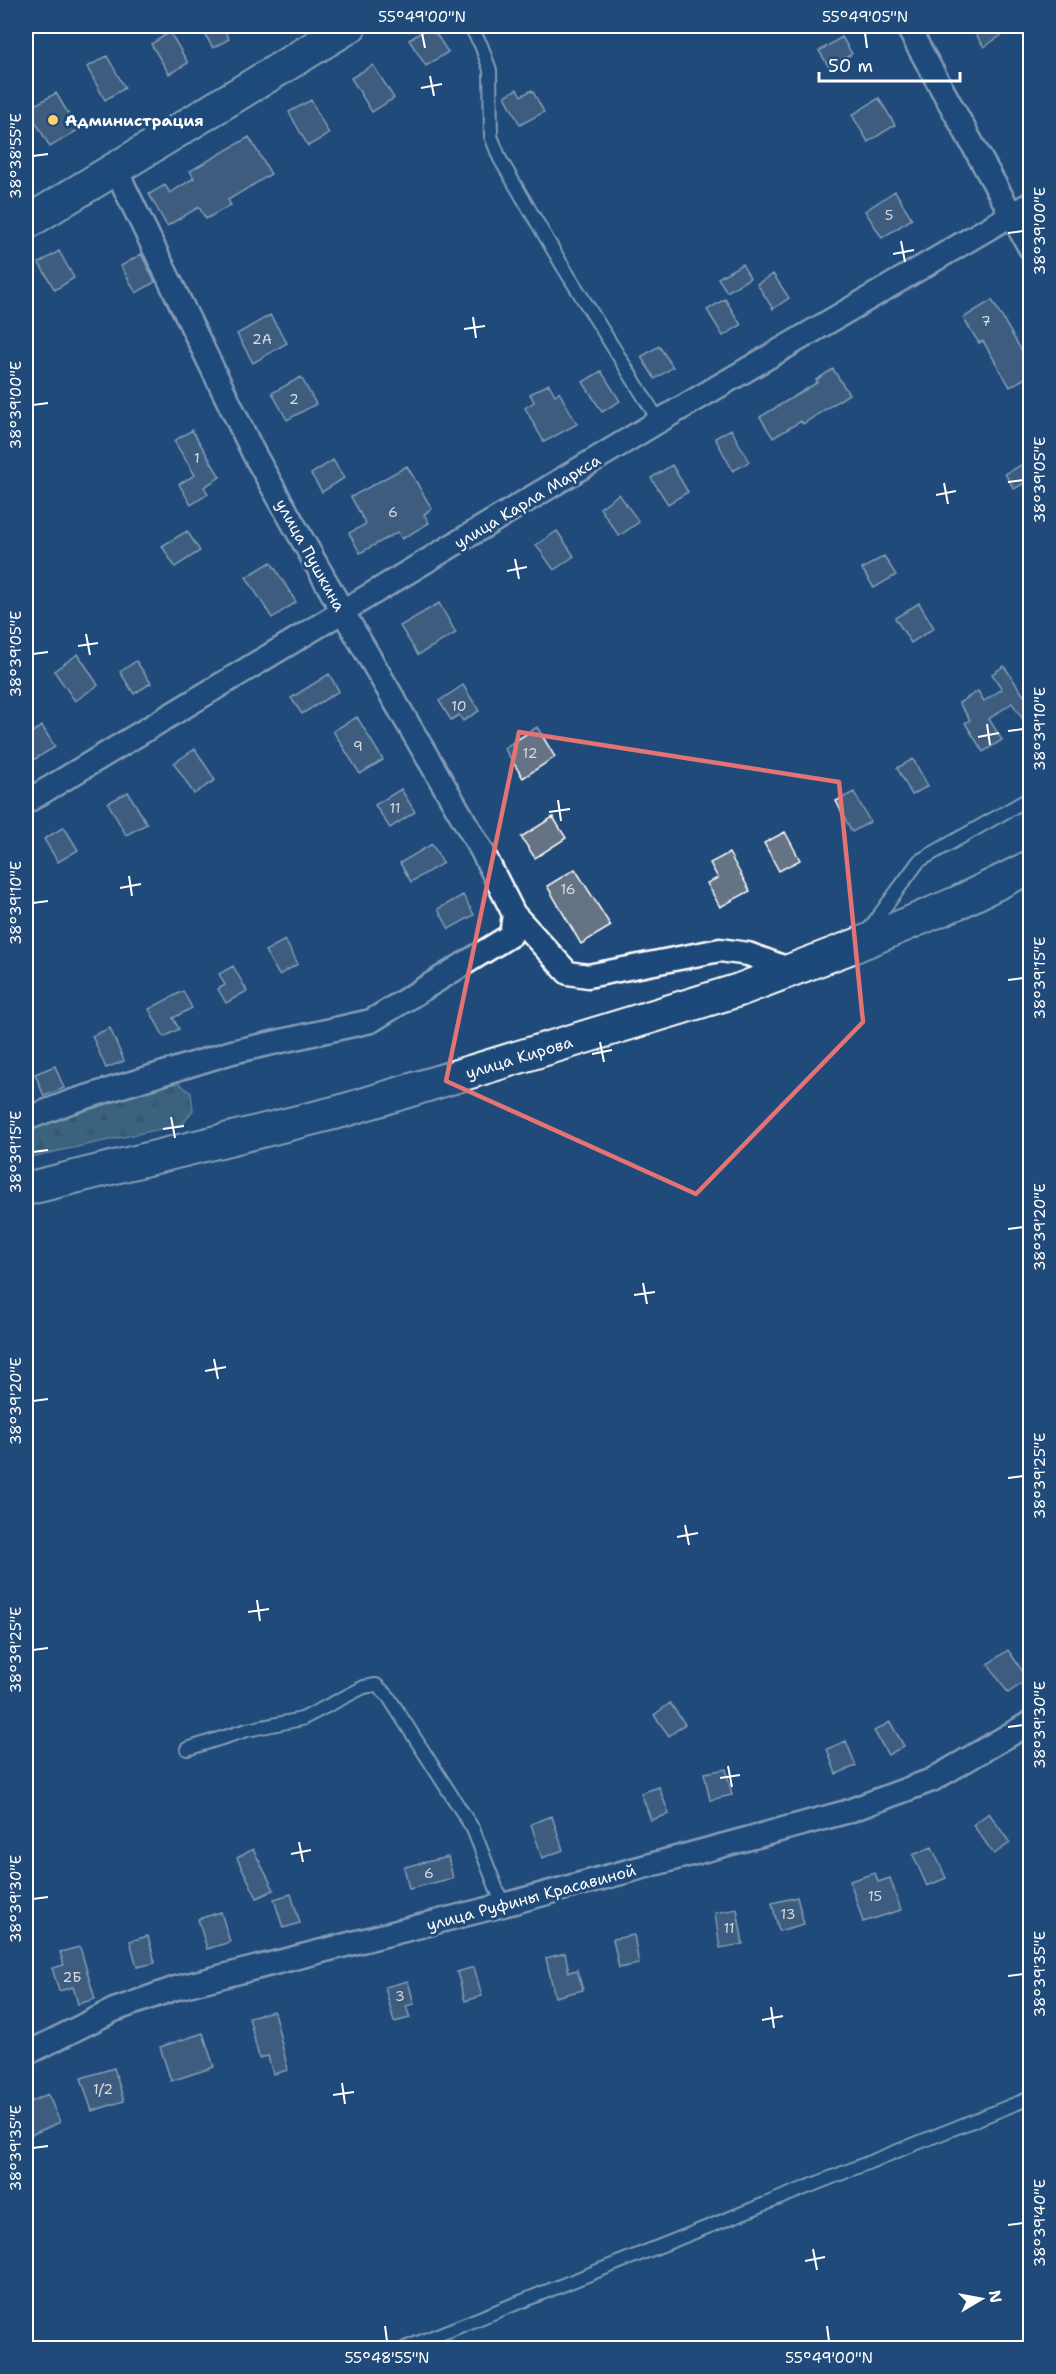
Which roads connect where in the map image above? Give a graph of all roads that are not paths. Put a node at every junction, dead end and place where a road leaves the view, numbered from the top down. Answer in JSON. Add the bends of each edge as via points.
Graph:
{"nodes":[{"id":1,"x":350,"y":26,"type":"edge"},
{"id":2,"x":470,"y":26,"type":"edge"},
{"id":3,"x":907,"y":26,"type":"edge"},
{"id":4,"x":115,"y":168,"type":"junction"},
{"id":5,"x":1030,"y":204,"type":"edge"},
{"id":6,"x":1011,"y":216,"type":"junction"},
{"id":7,"x":26,"y":223,"type":"edge"},
{"id":8,"x":1030,"y":248,"type":"edge"},
{"id":9,"x":659,"y":421,"type":"junction"},
{"id":10,"x":343,"y":612,"type":"junction"},
{"id":11,"x":1030,"y":798,"type":"edge"},
{"id":12,"x":26,"y":802,"type":"edge"},
{"id":13,"x":1030,"y":867,"type":"edge"},
{"id":14,"x":512,"y":924,"type":"junction"},
{"id":15,"x":857,"y":945,"type":"junction"},
{"id":16,"x":791,"y":970,"type":"junction"},
{"id":17,"x":26,"y":1119,"type":"edge"},
{"id":18,"x":26,"y":1189,"type":"edge"},
{"id":19,"x":1030,"y":1723,"type":"edge"},
{"id":20,"x":187,"y":1749,"type":"dead end"},
{"id":21,"x":503,"y":1905,"type":"junction"},
{"id":22,"x":26,"y":2054,"type":"edge"},
{"id":23,"x":1030,"y":2098,"type":"edge"},
{"id":24,"x":405,"y":2349,"type":"edge"}],
"edges":[{"from":1,"to":4,"type":"main road"},
{"from":2,"to":9,"type":"lane","via":[[490,70],[491,136],[500,159]]},
{"from":3,"to":6,"type":"street"},
{"from":4,"to":7,"type":"main road"},
{"from":4,"to":10,"type":"street","name":"улица Пушкина","via":[[254,454]]},
{"from":5,"to":6,"type":"street","name":"улица Карла Маркса"},
{"from":6,"to":8,"type":"street"},
{"from":6,"to":9,"type":"street","name":"улица Карла Маркса"},
{"from":9,"to":10,"type":"street","name":"улица Карла Маркса"},
{"from":10,"to":12,"type":"street","name":"улица Карла Маркса"},
{"from":10,"to":14,"type":"street","name":"улица Пушкина","via":[[482,851]]},
{"from":11,"to":15,"type":"lane","via":[[918,861]]},
{"from":13,"to":15,"type":"main road","name":"улица Кирова"},
{"from":14,"to":16,"type":"street","name":"улица Пушкина","via":[[568,973],[588,976],[720,950],[748,954]]},
{"from":14,"to":17,"type":"street","via":[[371,1021],[232,1052]]},
{"from":15,"to":16,"type":"main road","name":"улица Кирова"},
{"from":16,"to":18,"type":"main road","name":"улица Кирова","via":[[739,990],[342,1111]]},
{"from":19,"to":21,"type":"street","name":"улица Руфины Красавиной","via":[[932,1780],[846,1812]]},
{"from":20,"to":21,"type":"lane","via":[[247,1730],[302,1719],[364,1687],[376,1685],[388,1696],[473,1829]]},
{"from":21,"to":22,"type":"street","name":"улица Руфины Красавиной","via":[[176,1988],[114,2010]]},
{"from":23,"to":24,"type":"lane"}]}
